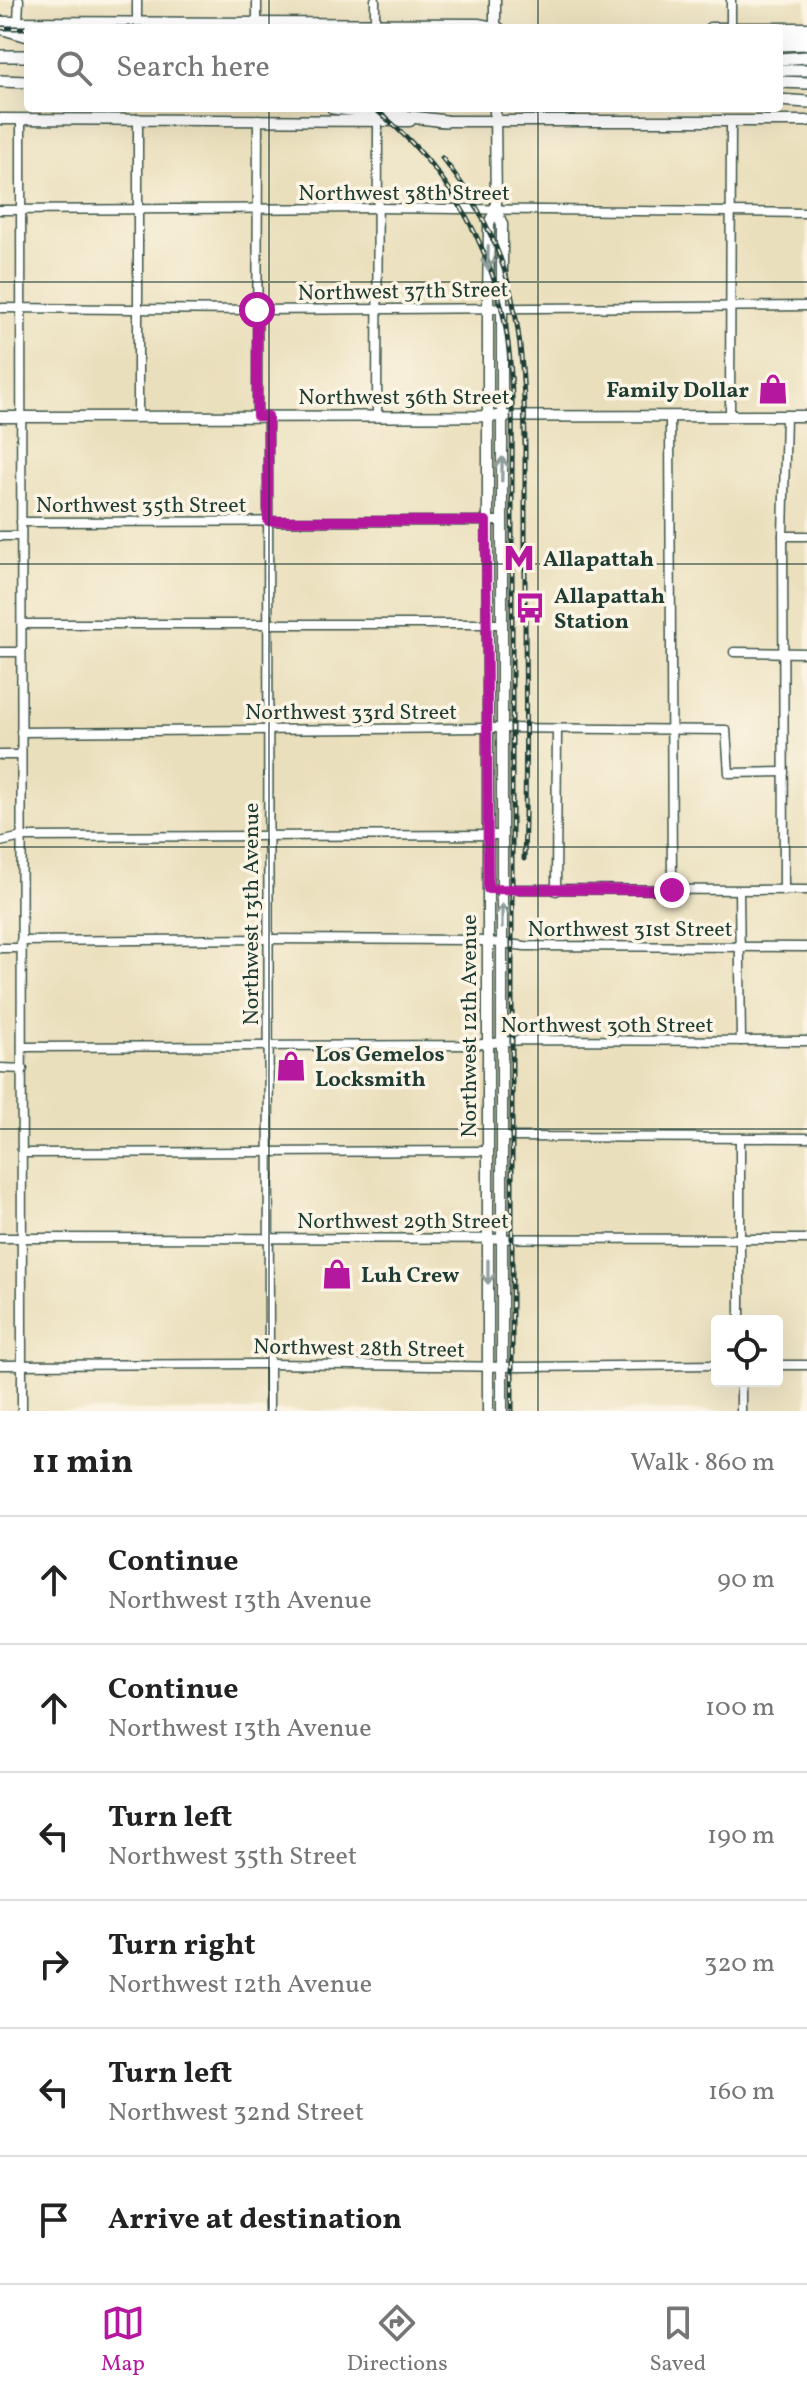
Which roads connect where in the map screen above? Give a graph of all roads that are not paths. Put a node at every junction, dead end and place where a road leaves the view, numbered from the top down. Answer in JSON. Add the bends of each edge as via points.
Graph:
{"nodes":[{"id":1,"x":19,"y":0,"type":"edge"},
{"id":2,"x":137,"y":0,"type":"edge"},
{"id":3,"x":257,"y":0,"type":"edge"},
{"id":4,"x":375,"y":0,"type":"edge"},
{"id":5,"x":495,"y":0,"type":"edge"},
{"id":6,"x":731,"y":0,"type":"edge"},
{"id":7,"x":0,"y":22,"type":"edge"},
{"id":8,"x":18,"y":22,"type":"junction"},
{"id":9,"x":137,"y":23,"type":"junction"},
{"id":10,"x":375,"y":23,"type":"junction"},
{"id":11,"x":257,"y":24,"type":"junction"},
{"id":12,"x":478,"y":24,"type":"edge"},
{"id":13,"x":496,"y":24,"type":"edge"},
{"id":14,"x":731,"y":24,"type":"edge"},
{"id":15,"x":0,"y":28,"type":"edge"},
{"id":16,"x":783,"y":28,"type":"edge"},
{"id":17,"x":807,"y":28,"type":"edge"},
{"id":18,"x":24,"y":35,"type":"edge"},
{"id":19,"x":783,"y":35,"type":"edge"},
{"id":20,"x":807,"y":36,"type":"edge"},
{"id":21,"x":807,"y":44,"type":"edge"},
{"id":22,"x":783,"y":45,"type":"edge"},
{"id":23,"x":0,"y":56,"type":"edge"},
{"id":24,"x":24,"y":56,"type":"edge"},
{"id":25,"x":807,"y":57,"type":"edge"},
{"id":26,"x":783,"y":59,"type":"edge"},
{"id":27,"x":783,"y":70,"type":"edge"},
{"id":28,"x":807,"y":70,"type":"edge"},
{"id":29,"x":0,"y":81,"type":"edge"},
{"id":30,"x":24,"y":82,"type":"edge"},
{"id":31,"x":783,"y":82,"type":"edge"},
{"id":32,"x":807,"y":83,"type":"edge"},
{"id":33,"x":783,"y":100,"type":"edge"},
{"id":34,"x":807,"y":102,"type":"edge"},
{"id":35,"x":368,"y":112,"type":"edge"},
{"id":36,"x":495,"y":112,"type":"edge"},
{"id":37,"x":138,"y":118,"type":"junction"},
{"id":38,"x":0,"y":119,"type":"edge"},
{"id":39,"x":21,"y":119,"type":"junction"},
{"id":40,"x":258,"y":119,"type":"junction"},
{"id":41,"x":378,"y":121,"type":"junction"},
{"id":42,"x":446,"y":121,"type":"junction"},
{"id":43,"x":495,"y":121,"type":"junction"},
{"id":44,"x":807,"y":121,"type":"edge"},
{"id":45,"x":731,"y":122,"type":"junction"},
{"id":46,"x":376,"y":208,"type":"junction"},
{"id":47,"x":137,"y":209,"type":"junction"},
{"id":48,"x":0,"y":210,"type":"edge"},
{"id":49,"x":20,"y":210,"type":"junction"},
{"id":50,"x":258,"y":210,"type":"junction"},
{"id":51,"x":496,"y":210,"type":"junction"},
{"id":52,"x":731,"y":213,"type":"junction"},
{"id":53,"x":807,"y":213,"type":"edge"},
{"id":54,"x":731,"y":306,"type":"junction"},
{"id":55,"x":807,"y":306,"type":"edge"},
{"id":56,"x":501,"y":307,"type":"junction"},
{"id":57,"x":0,"y":308,"type":"edge"},
{"id":58,"x":20,"y":308,"type":"junction"},
{"id":59,"x":488,"y":308,"type":"junction"},
{"id":60,"x":138,"y":309,"type":"junction"},
{"id":61,"x":377,"y":309,"type":"junction"},
{"id":62,"x":257,"y":310,"type":"junction"},
{"id":63,"x":262,"y":416,"type":"junction"},
{"id":64,"x":377,"y":416,"type":"junction"},
{"id":65,"x":488,"y":416,"type":"junction"},
{"id":66,"x":503,"y":416,"type":"junction"},
{"id":67,"x":670,"y":416,"type":"junction"},
{"id":68,"x":730,"y":416,"type":"junction"},
{"id":69,"x":786,"y":416,"type":"junction"},
{"id":70,"x":807,"y":416,"type":"edge"},
{"id":71,"x":0,"y":417,"type":"edge"},
{"id":72,"x":21,"y":417,"type":"junction"},
{"id":73,"x":138,"y":417,"type":"junction"},
{"id":74,"x":268,"y":521,"type":"junction"},
{"id":75,"x":486,"y":521,"type":"junction"},
{"id":76,"x":501,"y":521,"type":"junction"},
{"id":77,"x":21,"y":522,"type":"junction"},
{"id":78,"x":0,"y":536,"type":"edge"},
{"id":79,"x":21,"y":536,"type":"junction"},
{"id":80,"x":783,"y":536,"type":"junction"},
{"id":81,"x":807,"y":536,"type":"edge"},
{"id":82,"x":22,"y":624,"type":"junction"},
{"id":83,"x":487,"y":624,"type":"junction"},
{"id":84,"x":501,"y":624,"type":"junction"},
{"id":85,"x":269,"y":625,"type":"junction"},
{"id":86,"x":0,"y":652,"type":"edge"},
{"id":87,"x":21,"y":652,"type":"junction"},
{"id":88,"x":734,"y":652,"type":"dead end"},
{"id":89,"x":785,"y":653,"type":"junction"},
{"id":90,"x":807,"y":653,"type":"edge"},
{"id":91,"x":487,"y":728,"type":"junction"},
{"id":92,"x":672,"y":728,"type":"junction"},
{"id":93,"x":503,"y":729,"type":"junction"},
{"id":94,"x":557,"y":729,"type":"junction"},
{"id":95,"x":268,"y":730,"type":"junction"},
{"id":96,"x":21,"y":732,"type":"junction"},
{"id":97,"x":0,"y":755,"type":"edge"},
{"id":98,"x":21,"y":755,"type":"junction"},
{"id":99,"x":784,"y":772,"type":"junction"},
{"id":100,"x":488,"y":834,"type":"junction"},
{"id":101,"x":269,"y":835,"type":"junction"},
{"id":102,"x":501,"y":835,"type":"junction"},
{"id":103,"x":22,"y":837,"type":"junction"},
{"id":104,"x":0,"y":842,"type":"edge"},
{"id":105,"x":488,"y":889,"type":"junction"},
{"id":106,"x":501,"y":890,"type":"junction"},
{"id":107,"x":672,"y":890,"type":"junction"},
{"id":108,"x":807,"y":890,"type":"edge"},
{"id":109,"x":556,"y":891,"type":"junction"},
{"id":110,"x":739,"y":891,"type":"junction"},
{"id":111,"x":784,"y":891,"type":"junction"},
{"id":112,"x":268,"y":939,"type":"junction"},
{"id":113,"x":488,"y":942,"type":"junction"},
{"id":114,"x":502,"y":943,"type":"junction"},
{"id":115,"x":21,"y":945,"type":"junction"},
{"id":116,"x":739,"y":946,"type":"junction"},
{"id":117,"x":807,"y":947,"type":"edge"},
{"id":118,"x":0,"y":948,"type":"edge"},
{"id":119,"x":741,"y":1041,"type":"junction"},
{"id":120,"x":807,"y":1041,"type":"edge"},
{"id":121,"x":501,"y":1042,"type":"junction"},
{"id":122,"x":488,"y":1043,"type":"junction"},
{"id":123,"x":268,"y":1046,"type":"junction"},
{"id":124,"x":22,"y":1047,"type":"junction"},
{"id":125,"x":0,"y":1068,"type":"edge"},
{"id":126,"x":23,"y":1069,"type":"junction"},
{"id":127,"x":488,"y":1086,"type":"junction"},
{"id":128,"x":502,"y":1137,"type":"junction"},
{"id":129,"x":740,"y":1138,"type":"junction"},
{"id":130,"x":807,"y":1138,"type":"edge"},
{"id":131,"x":268,"y":1151,"type":"junction"},
{"id":132,"x":488,"y":1151,"type":"junction"},
{"id":133,"x":23,"y":1153,"type":"junction"},
{"id":134,"x":502,"y":1195,"type":"junction"},
{"id":135,"x":0,"y":1238,"type":"edge"},
{"id":136,"x":22,"y":1238,"type":"junction"},
{"id":137,"x":269,"y":1238,"type":"junction"},
{"id":138,"x":488,"y":1238,"type":"junction"},
{"id":139,"x":502,"y":1238,"type":"junction"},
{"id":140,"x":740,"y":1239,"type":"junction"},
{"id":141,"x":807,"y":1239,"type":"edge"},
{"id":142,"x":740,"y":1315,"type":"edge"},
{"id":143,"x":268,"y":1364,"type":"junction"},
{"id":144,"x":0,"y":1365,"type":"edge"},
{"id":145,"x":22,"y":1365,"type":"junction"},
{"id":146,"x":711,"y":1365,"type":"edge"},
{"id":147,"x":783,"y":1365,"type":"edge"},
{"id":148,"x":807,"y":1365,"type":"edge"},
{"id":149,"x":488,"y":1366,"type":"junction"},
{"id":150,"x":502,"y":1367,"type":"junction"},
{"id":151,"x":741,"y":1387,"type":"edge"},
{"id":152,"x":22,"y":1411,"type":"edge"},
{"id":153,"x":269,"y":1411,"type":"edge"},
{"id":154,"x":488,"y":1411,"type":"edge"},
{"id":155,"x":502,"y":1411,"type":"edge"},
{"id":156,"x":741,"y":1411,"type":"edge"}],
"edges":[{"from":1,"to":8,"type":"street"},
{"from":2,"to":9,"type":"street"},
{"from":3,"to":11,"type":"street"},
{"from":4,"to":10,"type":"street"},
{"from":5,"to":13,"type":"main road"},
{"from":6,"to":14,"type":"street"},
{"from":7,"to":8,"type":"main road"},
{"from":8,"to":9,"type":"main road"},
{"from":9,"to":11,"type":"main road"},
{"from":10,"to":11,"type":"main road"},
{"from":10,"to":12,"type":"main road"},
{"from":15,"to":18,"type":"highway"},
{"from":16,"to":17,"type":"main road"},
{"from":19,"to":20,"type":"highway"},
{"from":21,"to":22,"type":"highway"},
{"from":23,"to":24,"type":"highway"},
{"from":25,"to":26,"type":"highway"},
{"from":27,"to":28,"type":"highway"},
{"from":29,"to":30,"type":"highway"},
{"from":31,"to":32,"type":"highway"},
{"from":33,"to":34,"type":"highway"},
{"from":35,"to":42,"type":"highway"},
{"from":36,"to":43,"type":"main road","name":"Northwest 12th Avenue"},
{"from":37,"to":39,"type":"main road"},
{"from":37,"to":40,"type":"main road"},
{"from":37,"to":47,"type":"street"},
{"from":38,"to":39,"type":"main road"},
{"from":39,"to":49,"type":"street"},
{"from":40,"to":41,"type":"main road"},
{"from":40,"to":50,"type":"street","name":"Northwest 13th Avenue"},
{"from":41,"to":42,"type":"main road"},
{"from":41,"to":46,"type":"street"},
{"from":42,"to":43,"type":"main road"},
{"from":43,"to":45,"type":"main road"},
{"from":43,"to":51,"type":"main road","name":"Northwest 12th Avenue"},
{"from":44,"to":45,"type":"main road"},
{"from":45,"to":52,"type":"street"},
{"from":46,"to":50,"type":"street","name":"Northwest 38th Street"},
{"from":46,"to":51,"type":"street","name":"Northwest 38th Street"},
{"from":46,"to":61,"type":"street"},
{"from":47,"to":49,"type":"street","name":"Northwest 38th Street"},
{"from":47,"to":50,"type":"street","name":"Northwest 38th Street"},
{"from":47,"to":60,"type":"street"},
{"from":48,"to":49,"type":"street","name":"Northwest 38th Street"},
{"from":49,"to":58,"type":"street"},
{"from":50,"to":62,"type":"street","name":"Northwest 13th Avenue"},
{"from":51,"to":52,"type":"street","name":"Northwest 38th Street"},
{"from":51,"to":56,"type":"main road","name":"Northwest 12th Avenue","via":[[502,224]]},
{"from":51,"to":59,"type":"main road","name":"Northwest 12th Avenue","one_way":true,"via":[[489,223]]},
{"from":52,"to":53,"type":"street","name":"Northwest 38th Street"},
{"from":52,"to":54,"type":"street"},
{"from":54,"to":55,"type":"street","name":"Northwest 37th Street"},
{"from":54,"to":56,"type":"street","name":"Northwest 37th Street"},
{"from":54,"to":68,"type":"street"},
{"from":56,"to":59,"type":"street","name":"Northwest 37th Street"},
{"from":56,"to":66,"type":"main road","name":"Northwest 12th Avenue"},
{"from":57,"to":58,"type":"street","name":"Northwest 37th Street"},
{"from":58,"to":60,"type":"street","name":"Northwest 37th Street"},
{"from":58,"to":72,"type":"street"},
{"from":59,"to":61,"type":"street","name":"Northwest 37th Street"},
{"from":59,"to":65,"type":"main road","name":"Northwest 12th Avenue"},
{"from":60,"to":62,"type":"street","name":"Northwest 37th Street"},
{"from":60,"to":73,"type":"street"},
{"from":61,"to":62,"type":"street","name":"Northwest 37th Street"},
{"from":61,"to":64,"type":"street"},
{"from":62,"to":63,"type":"street","name":"Northwest 13th Avenue"},
{"from":63,"to":64,"type":"main road","name":"Northwest 36th Street"},
{"from":63,"to":73,"type":"main road","name":"Northwest 36th Street"},
{"from":63,"to":74,"type":"street","name":"Northwest 13th Avenue"},
{"from":64,"to":65,"type":"main road","name":"Northwest 36th Street"},
{"from":65,"to":66,"type":"main road","name":"Northwest 36th Street"},
{"from":65,"to":75,"type":"main road","name":"Northwest 12th Avenue"},
{"from":66,"to":67,"type":"main road","name":"Northwest 36th Street"},
{"from":76,"to":66,"type":"main road","name":"Northwest 12th Avenue","one_way":true},
{"from":67,"to":68,"type":"main road","name":"Northwest 36th Street"},
{"from":67,"to":92,"type":"street"},
{"from":68,"to":69,"type":"main road","name":"Northwest 36th Street"},
{"from":69,"to":70,"type":"main road","name":"Northwest 36th Street"},
{"from":69,"to":80,"type":"street"},
{"from":71,"to":72,"type":"main road","name":"Northwest 36th Street"},
{"from":72,"to":73,"type":"main road","name":"Northwest 36th Street"},
{"from":72,"to":77,"type":"street"},
{"from":74,"to":75,"type":"street","name":"Northwest 35th Street"},
{"from":74,"to":77,"type":"street","name":"Northwest 35th Street"},
{"from":74,"to":85,"type":"street","name":"Northwest 13th Avenue"},
{"from":75,"to":76,"type":"street","name":"Northwest 35th Street"},
{"from":75,"to":83,"type":"main road","name":"Northwest 12th Avenue"},
{"from":76,"to":84,"type":"main road","name":"Northwest 12th Avenue"},
{"from":77,"to":79,"type":"street"},
{"from":78,"to":79,"type":"street","name":"Northwest 35th Street"},
{"from":79,"to":82,"type":"street"},
{"from":80,"to":81,"type":"street"},
{"from":80,"to":89,"type":"street"},
{"from":82,"to":85,"type":"street"},
{"from":82,"to":87,"type":"street"},
{"from":83,"to":84,"type":"street"},
{"from":83,"to":85,"type":"street"},
{"from":83,"to":91,"type":"main road","name":"Northwest 12th Avenue"},
{"from":84,"to":93,"type":"main road","name":"Northwest 12th Avenue"},
{"from":85,"to":95,"type":"street","name":"Northwest 13th Avenue"},
{"from":86,"to":87,"type":"street"},
{"from":87,"to":96,"type":"street"},
{"from":88,"to":89,"type":"street"},
{"from":89,"to":90,"type":"street"},
{"from":89,"to":99,"type":"street"},
{"from":91,"to":93,"type":"street","name":"Northwest 33rd Street"},
{"from":91,"to":95,"type":"street","name":"Northwest 33rd Street"},
{"from":91,"to":100,"type":"main road","name":"Northwest 12th Avenue"},
{"from":92,"to":94,"type":"street","name":"Northwest 33rd Street"},
{"from":92,"to":99,"type":"street","name":"Northwest 33rd Street","via":[[726,730],[729,773]]},
{"from":92,"to":107,"type":"street"},
{"from":93,"to":94,"type":"street","name":"Northwest 33rd Street"},
{"from":93,"to":102,"type":"main road","name":"Northwest 12th Avenue"},
{"from":94,"to":109,"type":"street"},
{"from":95,"to":96,"type":"street","name":"Northwest 33rd Street"},
{"from":95,"to":101,"type":"street","name":"Northwest 13th Avenue"},
{"from":96,"to":98,"type":"street"},
{"from":97,"to":98,"type":"street"},
{"from":98,"to":103,"type":"street"},
{"from":99,"to":111,"type":"street"},
{"from":100,"to":101,"type":"street"},
{"from":100,"to":102,"type":"street"},
{"from":100,"to":105,"type":"main road","name":"Northwest 12th Avenue"},
{"from":101,"to":103,"type":"street"},
{"from":101,"to":112,"type":"street","name":"Northwest 13th Avenue"},
{"from":102,"to":106,"type":"main road","name":"Northwest 12th Avenue"},
{"from":103,"to":104,"type":"street"},
{"from":103,"to":115,"type":"street"},
{"from":105,"to":106,"type":"street"},
{"from":105,"to":113,"type":"main road","name":"Northwest 12th Avenue"},
{"from":106,"to":109,"type":"street"},
{"from":114,"to":106,"type":"main road","name":"Northwest 12th Avenue","one_way":true},
{"from":107,"to":109,"type":"street"},
{"from":107,"to":110,"type":"street"},
{"from":108,"to":111,"type":"street"},
{"from":110,"to":111,"type":"street"},
{"from":110,"to":116,"type":"street"},
{"from":112,"to":113,"type":"street","name":"Northwest 31st Street"},
{"from":112,"to":115,"type":"street","name":"Northwest 31st Street"},
{"from":112,"to":123,"type":"street","name":"Northwest 13th Avenue"},
{"from":113,"to":114,"type":"street","name":"Northwest 31st Street"},
{"from":113,"to":122,"type":"main road","name":"Northwest 12th Avenue"},
{"from":114,"to":116,"type":"street","name":"Northwest 31st Street"},
{"from":114,"to":121,"type":"main road","name":"Northwest 12th Avenue"},
{"from":115,"to":118,"type":"street","name":"Northwest 31st Street"},
{"from":115,"to":124,"type":"street"},
{"from":116,"to":117,"type":"street","name":"Northwest 31st Street"},
{"from":116,"to":119,"type":"street"},
{"from":119,"to":120,"type":"street","name":"Northwest 30th Street"},
{"from":119,"to":121,"type":"street","name":"Northwest 30th Street"},
{"from":121,"to":122,"type":"street","name":"Northwest 30th Street"},
{"from":121,"to":128,"type":"main road","name":"Northwest 12th Avenue"},
{"from":122,"to":123,"type":"street","name":"Northwest 30th Street"},
{"from":122,"to":127,"type":"main road","name":"Northwest 12th Avenue"},
{"from":123,"to":124,"type":"street","name":"Northwest 30th Street"},
{"from":123,"to":131,"type":"street","name":"Northwest 13th Avenue"},
{"from":124,"to":126,"type":"street"},
{"from":125,"to":126,"type":"street"},
{"from":126,"to":133,"type":"street"},
{"from":127,"to":128,"type":"main road","via":[[495,1130]]},
{"from":127,"to":132,"type":"main road","name":"Northwest 12th Avenue"},
{"from":128,"to":129,"type":"street"},
{"from":128,"to":134,"type":"main road","name":"Northwest 12th Avenue"},
{"from":129,"to":130,"type":"street"},
{"from":129,"to":140,"type":"street"},
{"from":131,"to":132,"type":"street"},
{"from":131,"to":133,"type":"street"},
{"from":131,"to":137,"type":"street","name":"Northwest 13th Avenue"},
{"from":132,"to":134,"type":"main road","via":[[495,1159]]},
{"from":132,"to":138,"type":"main road","name":"Northwest 12th Avenue"},
{"from":133,"to":136,"type":"street"},
{"from":134,"to":139,"type":"main road","name":"Northwest 12th Avenue"},
{"from":135,"to":136,"type":"street","name":"Northwest 29th Street"},
{"from":136,"to":137,"type":"street","name":"Northwest 29th Street"},
{"from":136,"to":145,"type":"street"},
{"from":137,"to":138,"type":"street","name":"Northwest 29th Street"},
{"from":137,"to":143,"type":"street","name":"Northwest 13th Avenue"},
{"from":138,"to":139,"type":"street","name":"Northwest 29th Street"},
{"from":138,"to":149,"type":"main road","name":"Northwest 12th Avenue","one_way":true},
{"from":139,"to":140,"type":"street","name":"Northwest 29th Street"},
{"from":139,"to":150,"type":"main road","name":"Northwest 12th Avenue"},
{"from":140,"to":141,"type":"street","name":"Northwest 29th Street"},
{"from":140,"to":142,"type":"street"},
{"from":143,"to":145,"type":"street","name":"Northwest 28th Street"},
{"from":143,"to":149,"type":"street","name":"Northwest 28th Street"},
{"from":143,"to":153,"type":"street","name":"Northwest 13th Avenue"},
{"from":144,"to":145,"type":"street","name":"Northwest 28th Street"},
{"from":145,"to":152,"type":"street"},
{"from":146,"to":150,"type":"street","name":"Northwest 28th Street"},
{"from":147,"to":148,"type":"street"},
{"from":149,"to":150,"type":"street","name":"Northwest 28th Street"},
{"from":149,"to":154,"type":"main road","name":"Northwest 12th Avenue"},
{"from":150,"to":155,"type":"main road","name":"Northwest 12th Avenue"},
{"from":151,"to":156,"type":"street"}]}
